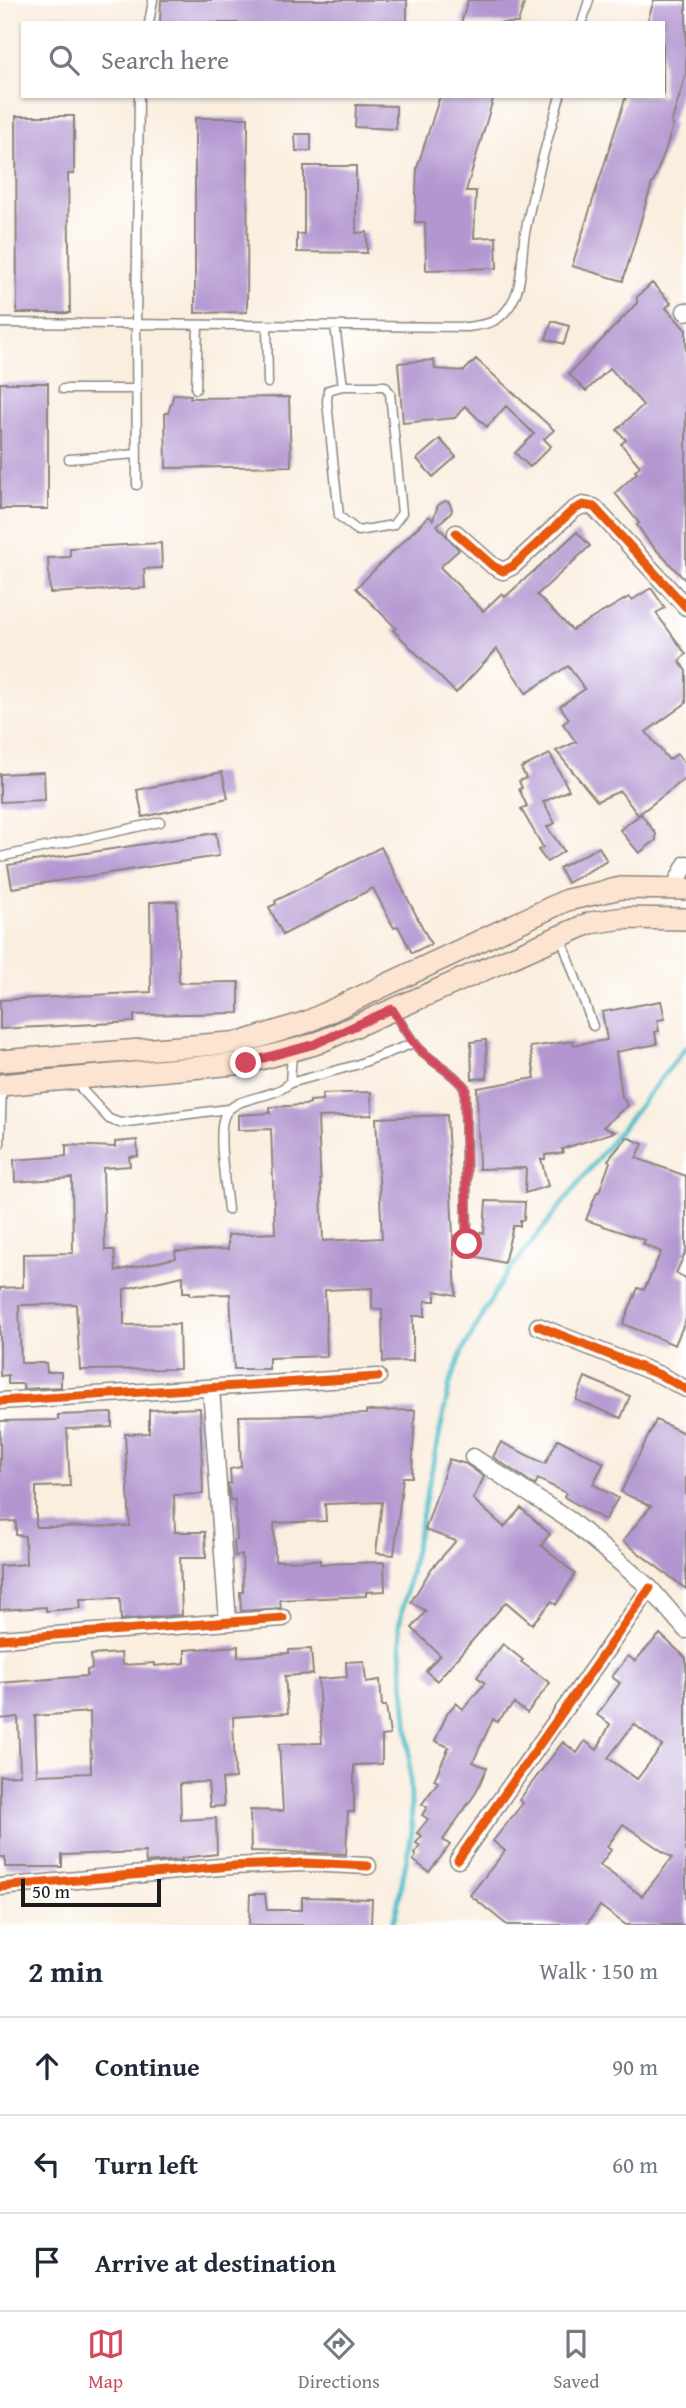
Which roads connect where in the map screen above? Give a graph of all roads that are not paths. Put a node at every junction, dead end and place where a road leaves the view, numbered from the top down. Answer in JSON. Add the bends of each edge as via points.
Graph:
{"nodes":[{"id":1,"x":153,"y":0,"type":"edge"},
{"id":2,"x":589,"y":0,"type":"edge"},
{"id":3,"x":149,"y":21,"type":"edge"},
{"id":4,"x":583,"y":21,"type":"edge"},
{"id":5,"x":139,"y":98,"type":"edge"},
{"id":6,"x":559,"y":98,"type":"edge"},
{"id":7,"x":0,"y":323,"type":"edge"},
{"id":8,"x":136,"y":324,"type":"junction"},
{"id":9,"x":198,"y":325,"type":"junction"},
{"id":10,"x":267,"y":326,"type":"junction"},
{"id":11,"x":335,"y":326,"type":"junction"},
{"id":12,"x":268,"y":383,"type":"dead end"},
{"id":13,"x":343,"y":387,"type":"junction"},
{"id":14,"x":63,"y":389,"type":"dead end"},
{"id":15,"x":136,"y":389,"type":"junction"},
{"id":16,"x":196,"y":389,"type":"dead end"},
{"id":17,"x":137,"y":454,"type":"junction"},
{"id":18,"x":69,"y":459,"type":"dead end"},
{"id":19,"x":137,"y":485,"type":"dead end"},
{"id":20,"x":456,"y":533,"type":"dead end"},
{"id":21,"x":686,"y":607,"type":"edge"},
{"id":22,"x":160,"y":822,"type":"dead end"},
{"id":23,"x":0,"y":858,"type":"edge"},
{"id":24,"x":686,"y":864,"type":"edge"},
{"id":25,"x":680,"y":888,"type":"edge"},
{"id":26,"x":686,"y":919,"type":"edge"},
{"id":27,"x":560,"y":935,"type":"junction"},
{"id":28,"x":392,"y":1009,"type":"junction"},
{"id":29,"x":593,"y":1026,"type":"dead end"},
{"id":30,"x":414,"y":1043,"type":"junction"},
{"id":31,"x":292,"y":1050,"type":"junction"},
{"id":32,"x":0,"y":1061,"type":"edge"},
{"id":33,"x":70,"y":1077,"type":"junction"},
{"id":34,"x":290,"y":1083,"type":"junction"},
{"id":35,"x":1,"y":1085,"type":"edge"},
{"id":36,"x":228,"y":1109,"type":"junction"},
{"id":37,"x":0,"y":1134,"type":"edge"},
{"id":38,"x":0,"y":1144,"type":"edge"},
{"id":39,"x":228,"y":1210,"type":"dead end"},
{"id":40,"x":467,"y":1244,"type":"dead end"},
{"id":41,"x":538,"y":1326,"type":"dead end"},
{"id":42,"x":378,"y":1377,"type":"dead end"},
{"id":43,"x":211,"y":1388,"type":"junction"},
{"id":44,"x":686,"y":1389,"type":"edge"},
{"id":45,"x":0,"y":1401,"type":"edge"},
{"id":46,"x":473,"y":1457,"type":"dead end"},
{"id":47,"x":650,"y":1588,"type":"junction"},
{"id":48,"x":283,"y":1618,"type":"dead end"},
{"id":49,"x":228,"y":1622,"type":"junction"},
{"id":50,"x":686,"y":1630,"type":"edge"},
{"id":51,"x":0,"y":1639,"type":"edge"},
{"id":52,"x":458,"y":1860,"type":"dead end"},
{"id":53,"x":368,"y":1866,"type":"dead end"},
{"id":54,"x":0,"y":1887,"type":"edge"}],
"edges":[{"from":1,"to":3,"type":"lane"},
{"from":2,"to":4,"type":"lane"},
{"from":5,"to":8,"type":"lane"},
{"from":6,"to":11,"type":"lane","via":[[524,236],[522,275],[509,308],[494,323],[468,327]]},
{"from":7,"to":8,"type":"lane"},
{"from":8,"to":9,"type":"lane"},
{"from":8,"to":15,"type":"lane"},
{"from":9,"to":10,"type":"lane"},
{"from":9,"to":16,"type":"lane"},
{"from":10,"to":11,"type":"lane"},
{"from":10,"to":12,"type":"lane"},
{"from":11,"to":13,"type":"lane"},
{"from":13,"to":13,"type":"lane","via":[[385,386],[390,393],[402,513],[393,525],[358,531],[339,516],[327,402],[328,390]]},
{"from":14,"to":15,"type":"lane"},
{"from":15,"to":17,"type":"lane"},
{"from":17,"to":18,"type":"lane"},
{"from":17,"to":19,"type":"lane"},
{"from":20,"to":21,"type":"street","via":[[503,571],[573,510],[583,505],[594,507]]},
{"from":22,"to":23,"type":"lane"},
{"from":24,"to":25,"type":"street"},
{"from":25,"to":32,"type":"main road","via":[[621,888],[568,901],[307,1022],[243,1042]]},
{"from":26,"to":27,"type":"main road","via":[[624,918],[590,923]]},
{"from":27,"to":28,"type":"main road"},
{"from":27,"to":29,"type":"lane"},
{"from":28,"to":30,"type":"lane"},
{"from":28,"to":31,"type":"main road"},
{"from":30,"to":34,"type":"lane"},
{"from":30,"to":40,"type":"lane","via":[[465,1088]]},
{"from":31,"to":33,"type":"main road","via":[[246,1063]]},
{"from":31,"to":34,"type":"lane"},
{"from":33,"to":35,"type":"main road"},
{"from":33,"to":36,"type":"lane","via":[[109,1119],[120,1123]]},
{"from":34,"to":36,"type":"lane"},
{"from":35,"to":37,"type":"lane"},
{"from":36,"to":39,"type":"lane","via":[[222,1132]]},
{"from":37,"to":38,"type":"lane"},
{"from":41,"to":44,"type":"street"},
{"from":42,"to":43,"type":"street"},
{"from":43,"to":45,"type":"street"},
{"from":43,"to":49,"type":"street"},
{"from":46,"to":47,"type":"street","via":[[570,1521]]},
{"from":47,"to":50,"type":"street"},
{"from":47,"to":52,"type":"street"},
{"from":48,"to":49,"type":"street"},
{"from":49,"to":51,"type":"street"},
{"from":53,"to":54,"type":"street","via":[[231,1866]]}]}
